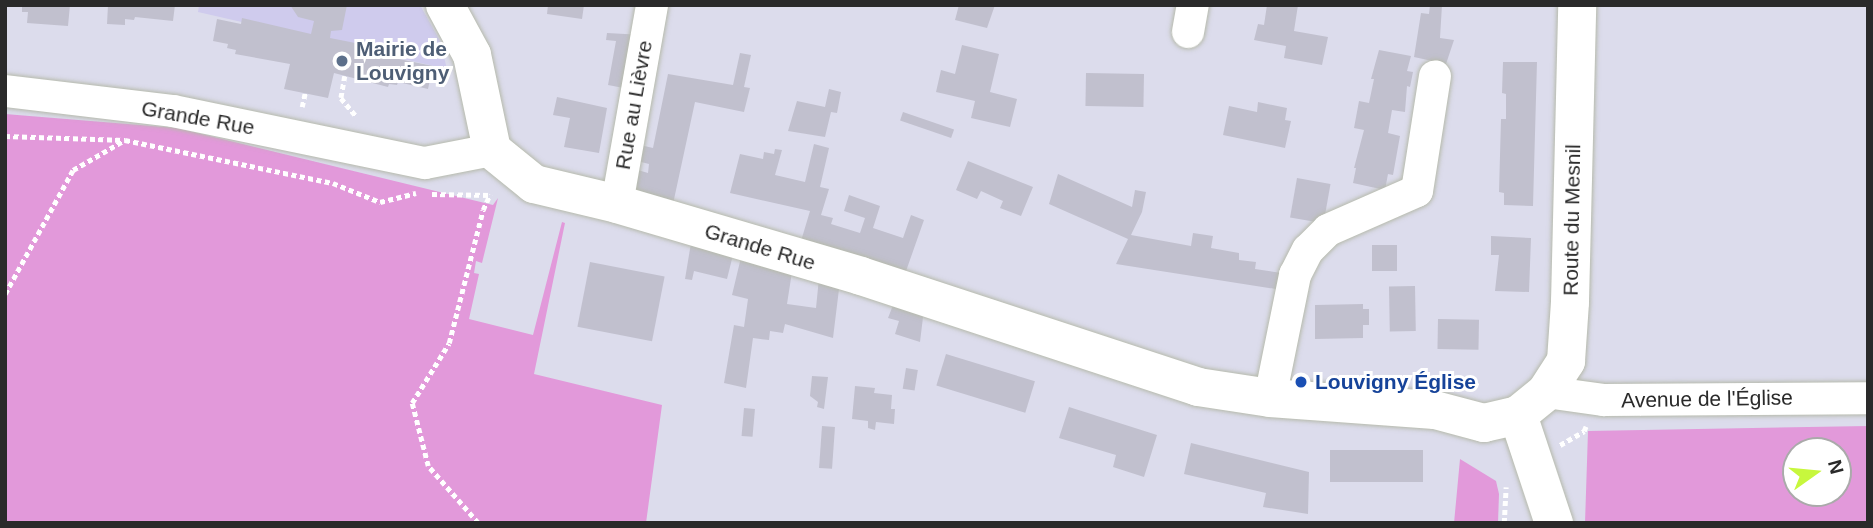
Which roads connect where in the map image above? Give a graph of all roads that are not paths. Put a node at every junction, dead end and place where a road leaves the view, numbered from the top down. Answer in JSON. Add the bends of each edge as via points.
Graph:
{"nodes":[{"id":1,"x":445,"y":5,"type":"edge"},
{"id":2,"x":652,"y":5,"type":"edge"},
{"id":3,"x":1577,"y":5,"type":"edge"},
{"id":4,"x":1435,"y":76,"type":"dead end"},
{"id":5,"x":5,"y":91,"type":"edge"},
{"id":6,"x":492,"y":150,"type":"junction"},
{"id":7,"x":617,"y":204,"type":"junction"},
{"id":8,"x":1270,"y":398,"type":"junction"},
{"id":9,"x":1868,"y":398,"type":"edge"},
{"id":10,"x":1532,"y":404,"type":"junction"},
{"id":11,"x":1554,"y":523,"type":"edge"}],
"edges":[{"from":1,"to":6,"type":"street","via":[[472,55]]},
{"from":2,"to":7,"type":"street","name":"Rue au Lièvre"},
{"from":3,"to":10,"type":"street","name":"Route du Mesnil","via":[[1566,361]]},
{"from":4,"to":8,"type":"street","via":[[1417,191],[1328,230],[1308,250],[1295,275]]},
{"from":5,"to":6,"type":"street","name":"Grande Rue","via":[[173,111],[425,163]]},
{"from":6,"to":7,"type":"street","name":"Grande Rue","via":[[534,184]]},
{"from":7,"to":8,"type":"street","name":"Grande Rue","via":[[861,276],[1198,387]]},
{"from":8,"to":10,"type":"street","name":"Grande Rue","via":[[1436,410],[1484,423]]},
{"from":9,"to":10,"type":"street","name":"Avenue de l'Église"},
{"from":10,"to":11,"type":"street"}]}
